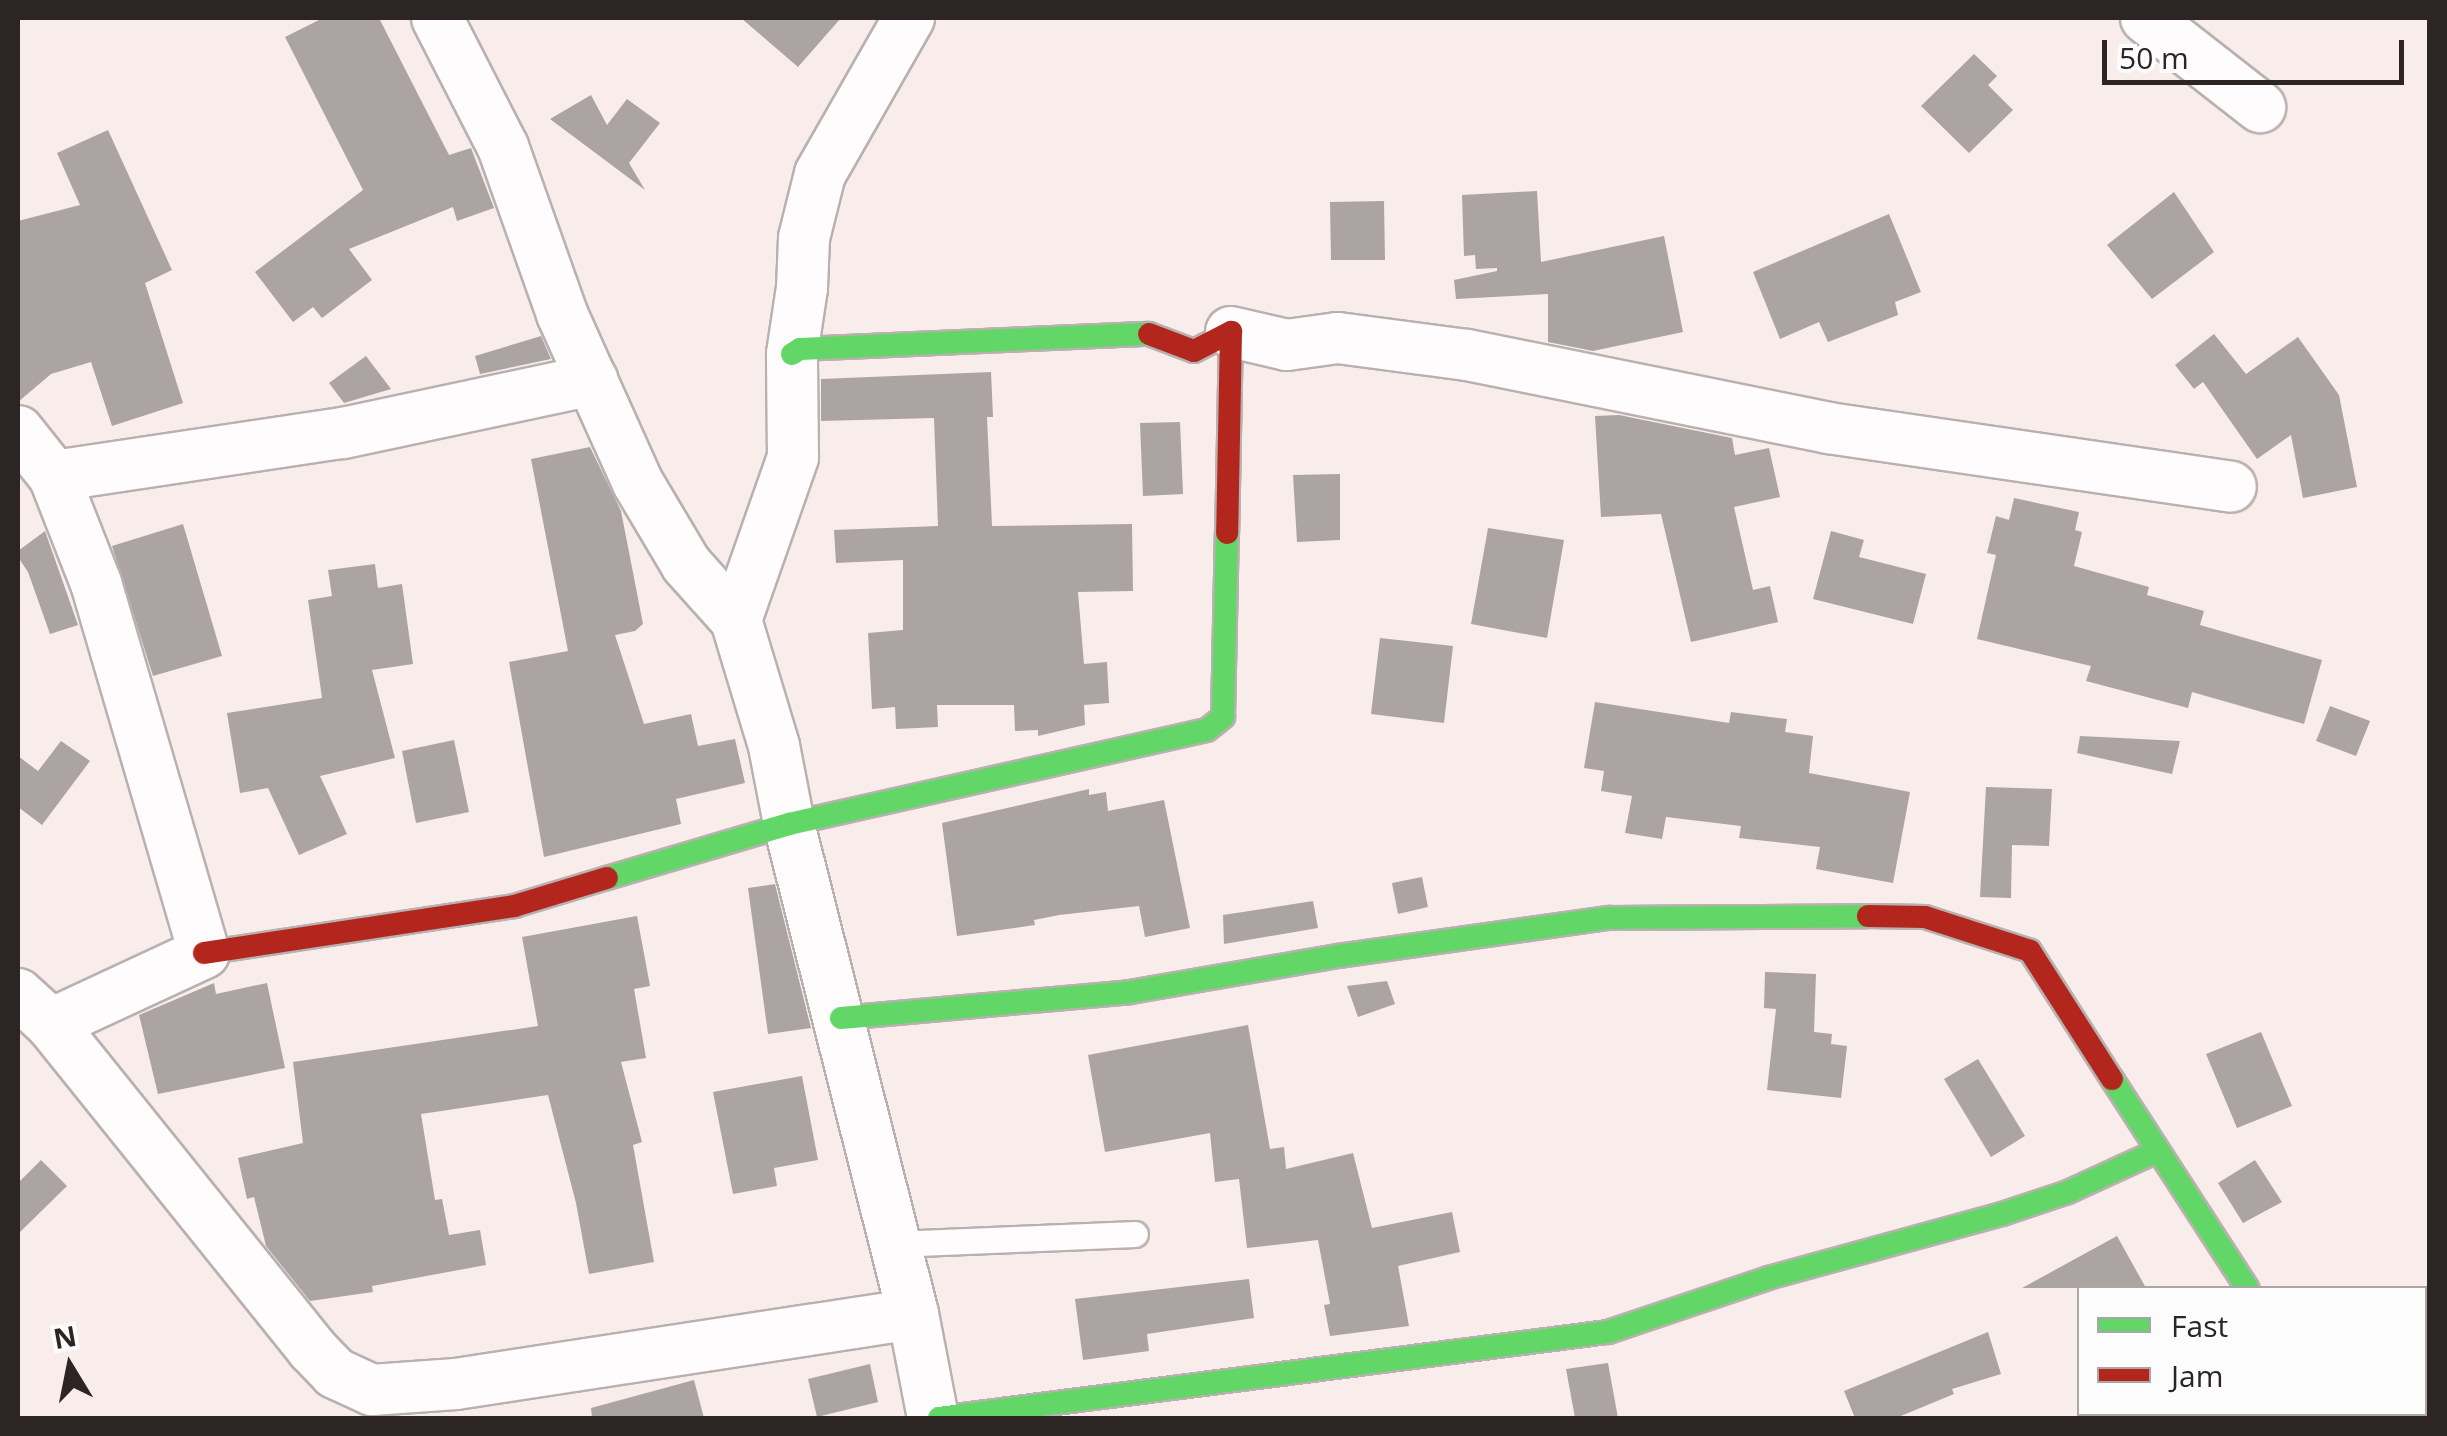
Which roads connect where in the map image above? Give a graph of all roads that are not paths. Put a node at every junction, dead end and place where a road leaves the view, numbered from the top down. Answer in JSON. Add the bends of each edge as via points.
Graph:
{"nodes":[{"id":1,"x":438,"y":18,"type":"edge"},
{"id":2,"x":909,"y":18,"type":"edge"},
{"id":3,"x":2146,"y":18,"type":"edge"},
{"id":4,"x":2260,"y":108,"type":"dead end"},
{"id":5,"x":1230,"y":332,"type":"junction"},
{"id":6,"x":792,"y":354,"type":"junction"},
{"id":7,"x":592,"y":380,"type":"junction"},
{"id":8,"x":18,"y":431,"type":"edge"},
{"id":9,"x":54,"y":476,"type":"junction"},
{"id":10,"x":2230,"y":487,"type":"dead end"},
{"id":11,"x":736,"y":620,"type":"junction"},
{"id":12,"x":788,"y":824,"type":"junction"},
{"id":13,"x":204,"y":953,"type":"junction"},
{"id":14,"x":34,"y":1009,"type":"edge"},
{"id":15,"x":840,"y":1018,"type":"junction"},
{"id":16,"x":2157,"y":1151,"type":"junction"},
{"id":17,"x":1136,"y":1234,"type":"dead end"},
{"id":18,"x":895,"y":1244,"type":"junction"},
{"id":19,"x":2246,"y":1286,"type":"edge"},
{"id":20,"x":913,"y":1314,"type":"junction"},
{"id":21,"x":460,"y":1401,"type":"edge"},
{"id":22,"x":936,"y":1418,"type":"edge"}],
"edges":[{"from":1,"to":7,"type":"street","via":[[503,147]]},
{"from":2,"to":6,"type":"street","via":[[820,174],[804,238]]},
{"from":3,"to":4,"type":"street"},
{"from":5,"to":6,"type":"street","via":[[1194,350],[1150,334]]},
{"from":5,"to":10,"type":"street","via":[[1286,345],[1338,338],[1467,354],[1829,428]]},
{"from":5,"to":12,"type":"street","via":[[1223,717],[1206,730]]},
{"from":6,"to":11,"type":"street","via":[[792,456]]},
{"from":7,"to":9,"type":"street","via":[[343,432]]},
{"from":7,"to":11,"type":"street","via":[[638,482],[686,564]]},
{"from":8,"to":9,"type":"street"},
{"from":9,"to":13,"type":"street","via":[[96,583]]},
{"from":11,"to":12,"type":"street","via":[[774,746]]},
{"from":12,"to":13,"type":"street","via":[[514,906]]},
{"from":12,"to":15,"type":"street"},
{"from":13,"to":14,"type":"street"},
{"from":14,"to":21,"type":"street","via":[[335,1373],[372,1390]]},
{"from":15,"to":16,"type":"street","via":[[1130,992],[1610,918],[1925,916],[2030,951]]},
{"from":15,"to":18,"type":"street"},
{"from":16,"to":19,"type":"street"},
{"from":16,"to":22,"type":"street","via":[[2068,1192],[1768,1278],[1608,1332]]},
{"from":17,"to":18,"type":"lane"},
{"from":18,"to":20,"type":"street"},
{"from":20,"to":21,"type":"street"},
{"from":20,"to":22,"type":"street"}]}
